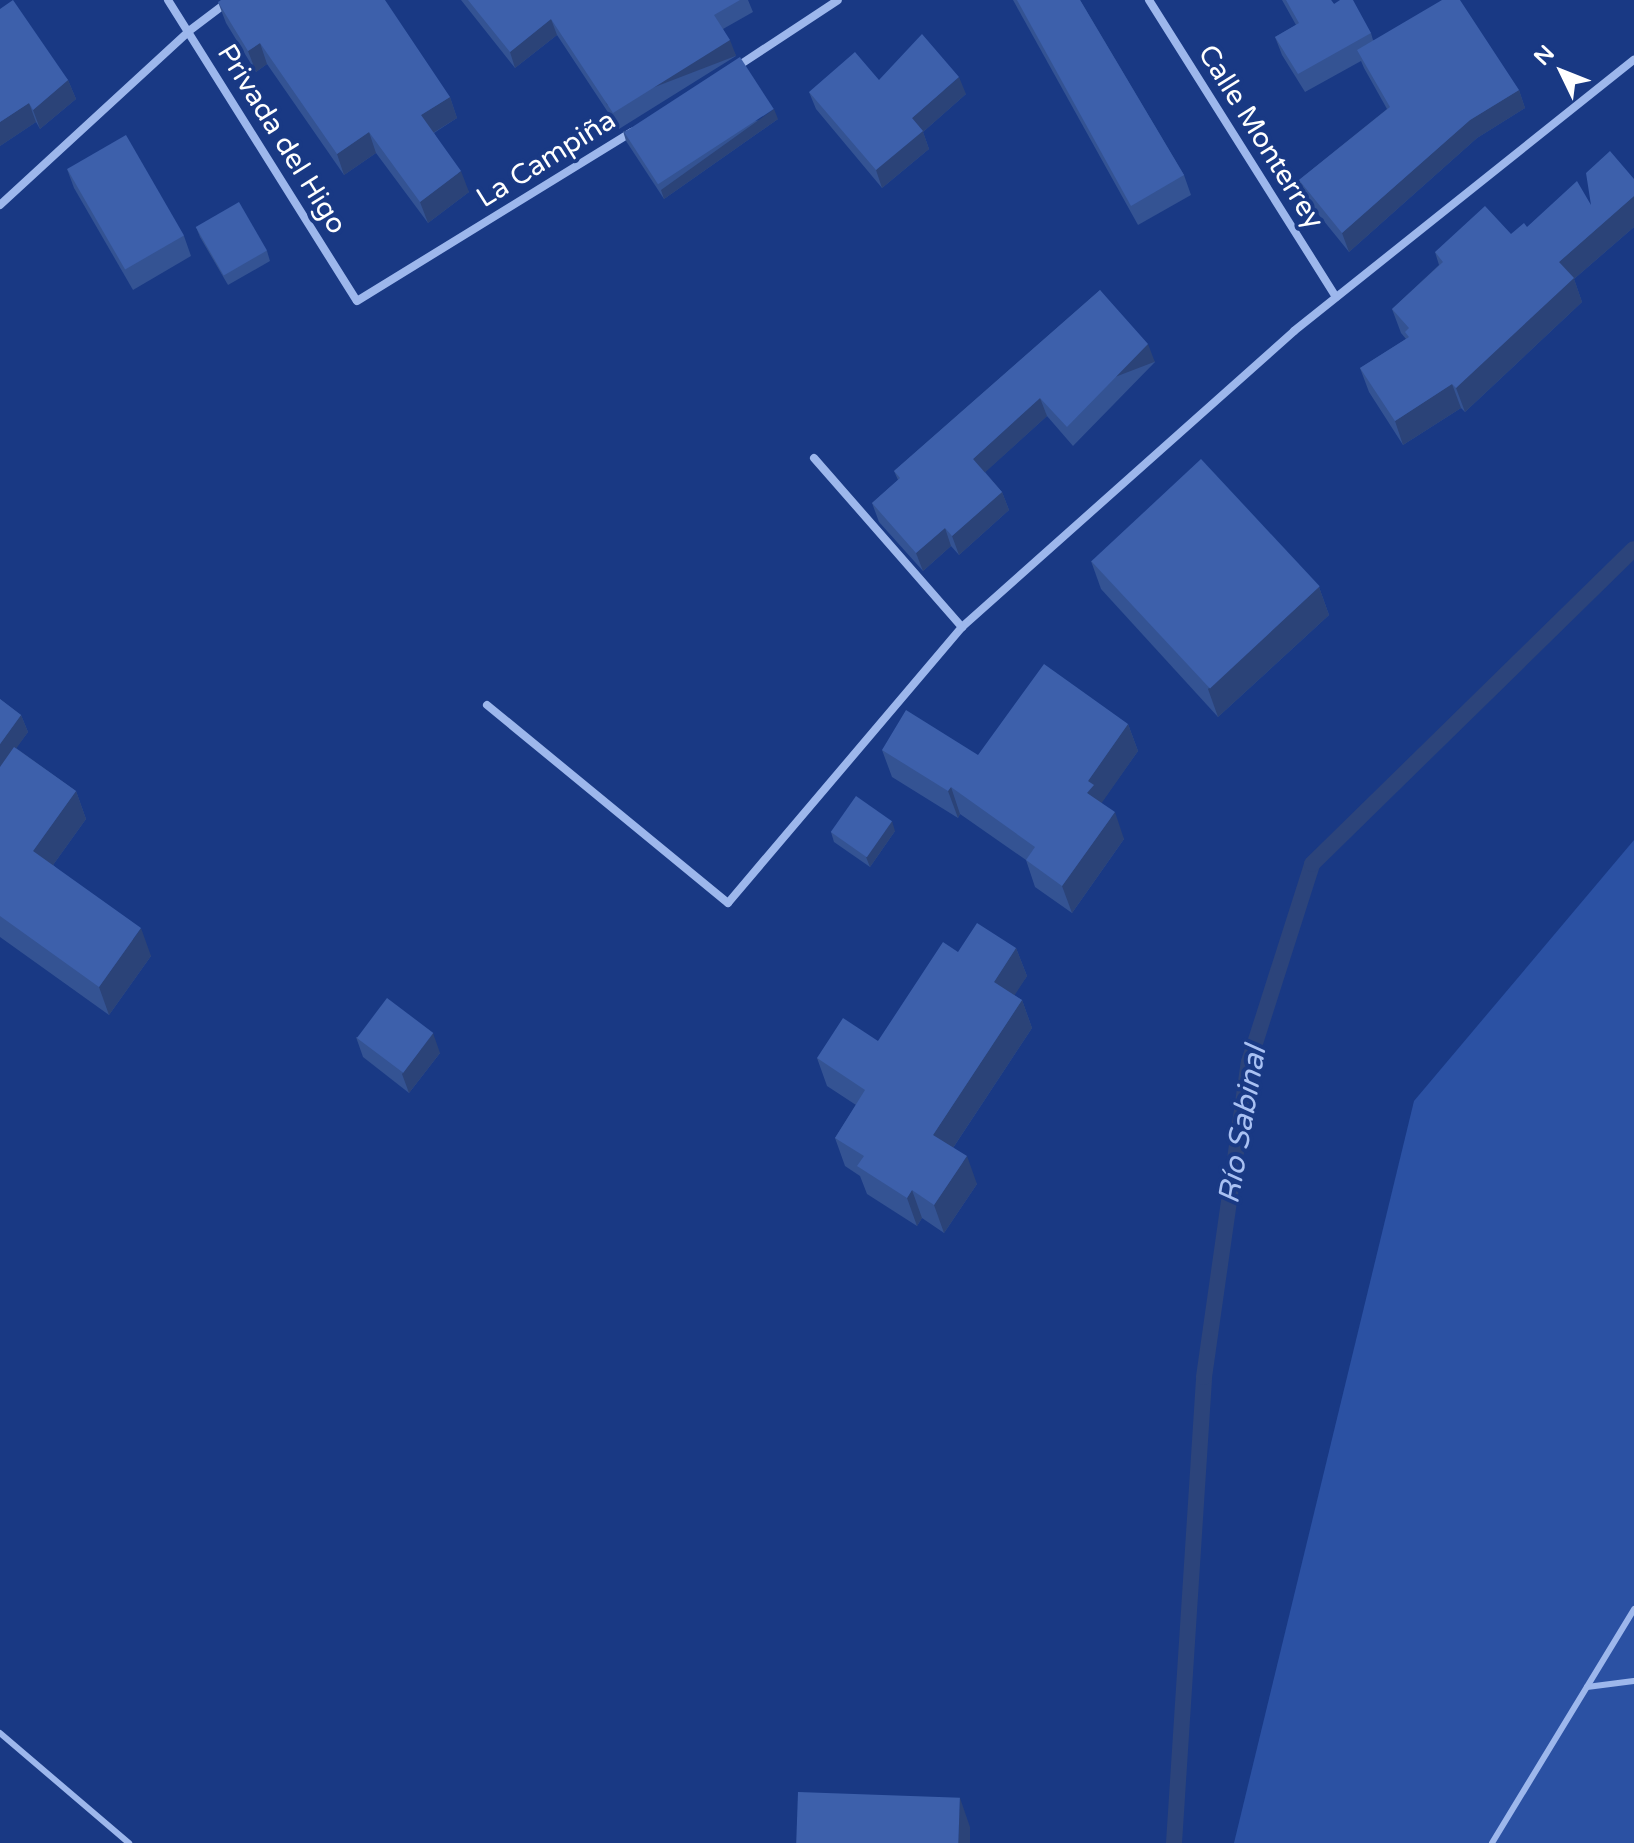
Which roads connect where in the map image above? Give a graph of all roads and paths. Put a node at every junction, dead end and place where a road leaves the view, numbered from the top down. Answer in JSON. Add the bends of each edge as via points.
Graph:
{"nodes":[{"id":1,"x":168,"y":0,"type":"edge"},
{"id":2,"x":230,"y":0,"type":"edge"},
{"id":3,"x":838,"y":0,"type":"edge"},
{"id":4,"x":1149,"y":0,"type":"edge"},
{"id":5,"x":189,"y":31,"type":"junction"},
{"id":6,"x":1634,"y":60,"type":"edge"},
{"id":7,"x":723,"y":75,"type":"edge"},
{"id":8,"x":642,"y":125,"type":"edge"},
{"id":9,"x":0,"y":205,"type":"edge"},
{"id":10,"x":1336,"y":297,"type":"junction"},
{"id":11,"x":357,"y":301,"type":"joint"},
{"id":12,"x":814,"y":458,"type":"dead end"},
{"id":13,"x":962,"y":627,"type":"junction"},
{"id":14,"x":487,"y":705,"type":"dead end"},
{"id":15,"x":1634,"y":1609,"type":"edge"},
{"id":16,"x":1634,"y":1681,"type":"edge"},
{"id":17,"x":1587,"y":1687,"type":"junction"},
{"id":18,"x":0,"y":1733,"type":"edge"},
{"id":19,"x":129,"y":1843,"type":"edge"},
{"id":20,"x":1492,"y":1843,"type":"edge"}],
"edges":[{"from":1,"to":5,"type":"street","name":"Privada del Higo"},
{"from":2,"to":5,"type":"street"},
{"from":3,"to":7,"type":"street"},
{"from":4,"to":10,"type":"street","name":"Calle Monterrey"},
{"from":5,"to":9,"type":"street"},
{"from":5,"to":11,"type":"street","name":"Privada del Higo"},
{"from":6,"to":10,"type":"street"},
{"from":8,"to":11,"type":"street","name":"La Campiña"},
{"from":10,"to":13,"type":"street"},
{"from":12,"to":13,"type":"street"},
{"from":13,"to":14,"type":"street","via":[[728,903]]},
{"from":15,"to":17,"type":"lane"},
{"from":16,"to":17,"type":"lane"},
{"from":17,"to":20,"type":"lane"},
{"from":18,"to":19,"type":"lane"}]}
